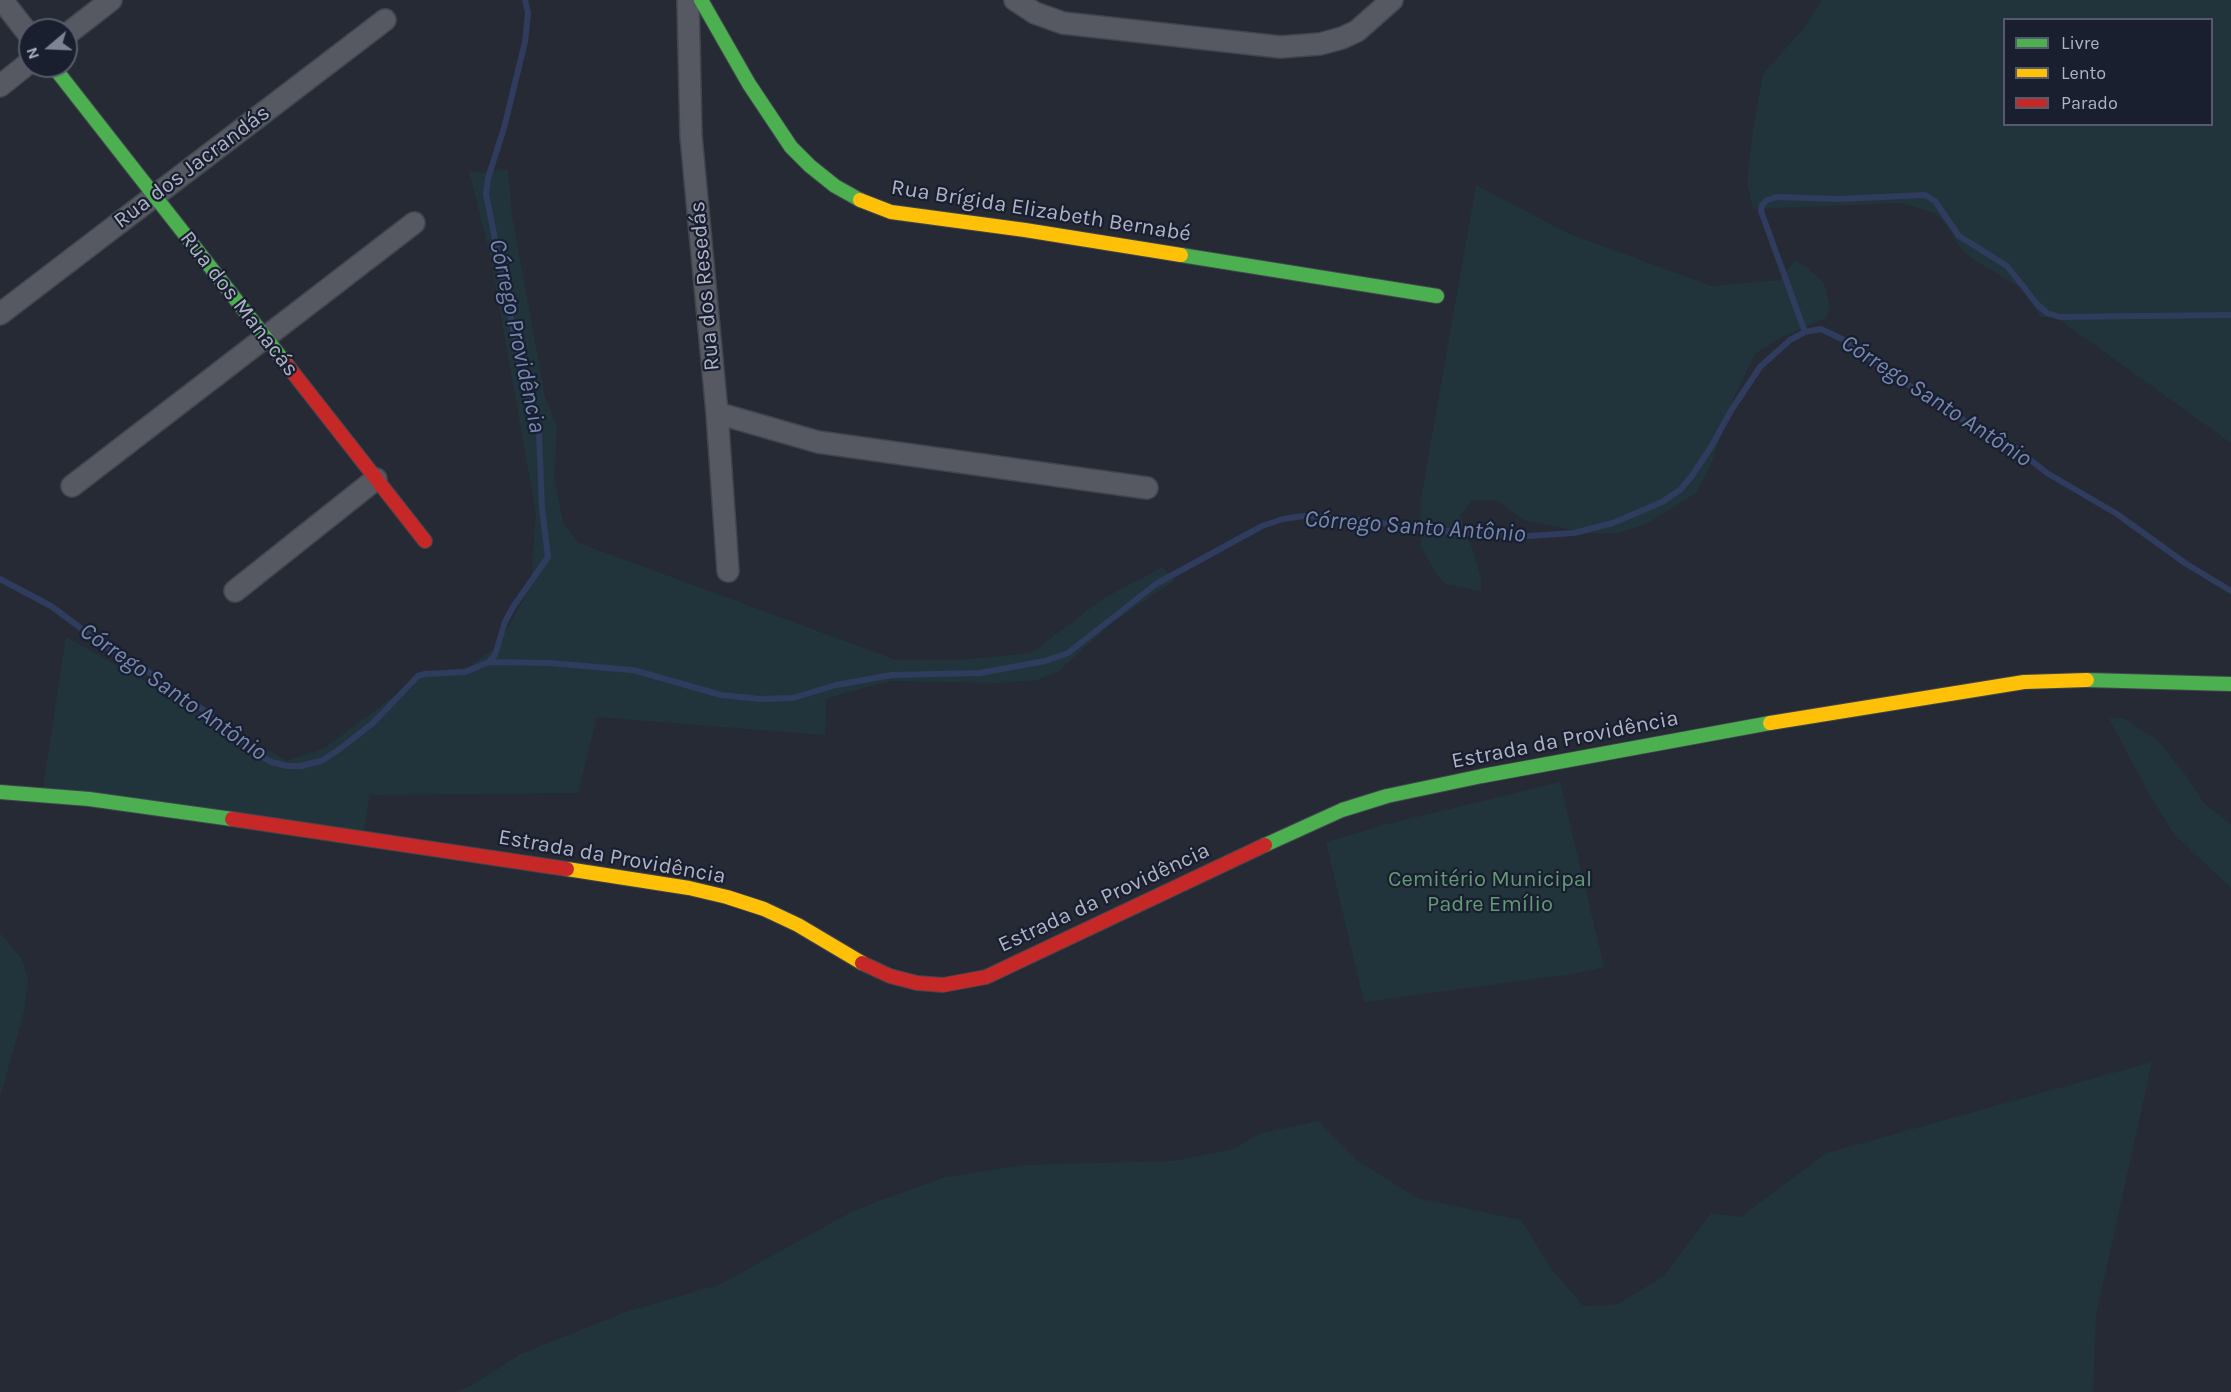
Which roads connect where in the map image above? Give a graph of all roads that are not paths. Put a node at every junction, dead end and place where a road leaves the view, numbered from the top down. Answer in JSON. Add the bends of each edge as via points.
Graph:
{"nodes":[{"id":1,"x":2,"y":0,"type":"edge"},
{"id":2,"x":111,"y":0,"type":"edge"},
{"id":3,"x":688,"y":0,"type":"edge"},
{"id":4,"x":701,"y":0,"type":"edge"},
{"id":5,"x":1015,"y":0,"type":"edge"},
{"id":6,"x":1392,"y":0,"type":"edge"},
{"id":7,"x":385,"y":20,"type":"dead end"},
{"id":8,"x":18,"y":21,"type":"edge"},
{"id":9,"x":78,"y":26,"type":"edge"},
{"id":10,"x":18,"y":72,"type":"edge"},
{"id":11,"x":62,"y":78,"type":"edge"},
{"id":12,"x":0,"y":86,"type":"edge"},
{"id":13,"x":155,"y":196,"type":"junction"},
{"id":14,"x":414,"y":223,"type":"dead end"},
{"id":15,"x":1437,"y":296,"type":"dead end"},
{"id":16,"x":0,"y":314,"type":"edge"},
{"id":17,"x":265,"y":337,"type":"junction"},
{"id":18,"x":717,"y":413,"type":"junction"},
{"id":19,"x":376,"y":479,"type":"junction"},
{"id":20,"x":72,"y":486,"type":"dead end"},
{"id":21,"x":1147,"y":488,"type":"dead end"},
{"id":22,"x":425,"y":541,"type":"dead end"},
{"id":23,"x":728,"y":571,"type":"dead end"},
{"id":24,"x":235,"y":591,"type":"dead end"},
{"id":25,"x":2231,"y":684,"type":"edge"},
{"id":26,"x":0,"y":792,"type":"edge"}],
"edges":[{"from":1,"to":8,"type":"street"},
{"from":2,"to":9,"type":"street"},
{"from":3,"to":18,"type":"street","name":"Rua dos Resedás","via":[[691,136]]},
{"from":4,"to":15,"type":"street","name":"Rua Brígida Elizabeth Bernabé","via":[[790,147],[835,186],[864,202],[891,212]]},
{"from":5,"to":6,"type":"street","via":[[1035,13],[1063,23],[1280,47],[1342,38],[1357,31]]},
{"from":7,"to":13,"type":"street","name":"Rua dos Jacrandás"},
{"from":10,"to":12,"type":"street"},
{"from":11,"to":13,"type":"street","name":"Rua dos Manacás"},
{"from":13,"to":16,"type":"street","name":"Rua dos Jacrandás"},
{"from":13,"to":17,"type":"street","name":"Rua dos Manacás"},
{"from":14,"to":17,"type":"street"},
{"from":17,"to":19,"type":"street","name":"Rua dos Manacás"},
{"from":17,"to":20,"type":"street"},
{"from":18,"to":21,"type":"street","via":[[818,442]]},
{"from":18,"to":23,"type":"street","name":"Rua dos Resedás"},
{"from":19,"to":22,"type":"street","name":"Rua dos Manacás"},
{"from":19,"to":24,"type":"street"},
{"from":25,"to":26,"type":"street","name":"Estrada da Providência","via":[[2024,682],[1778,722],[1387,796],[1297,830],[986,977],[943,985],[890,976],[764,909],[689,888],[291,827],[89,799]]}]}
